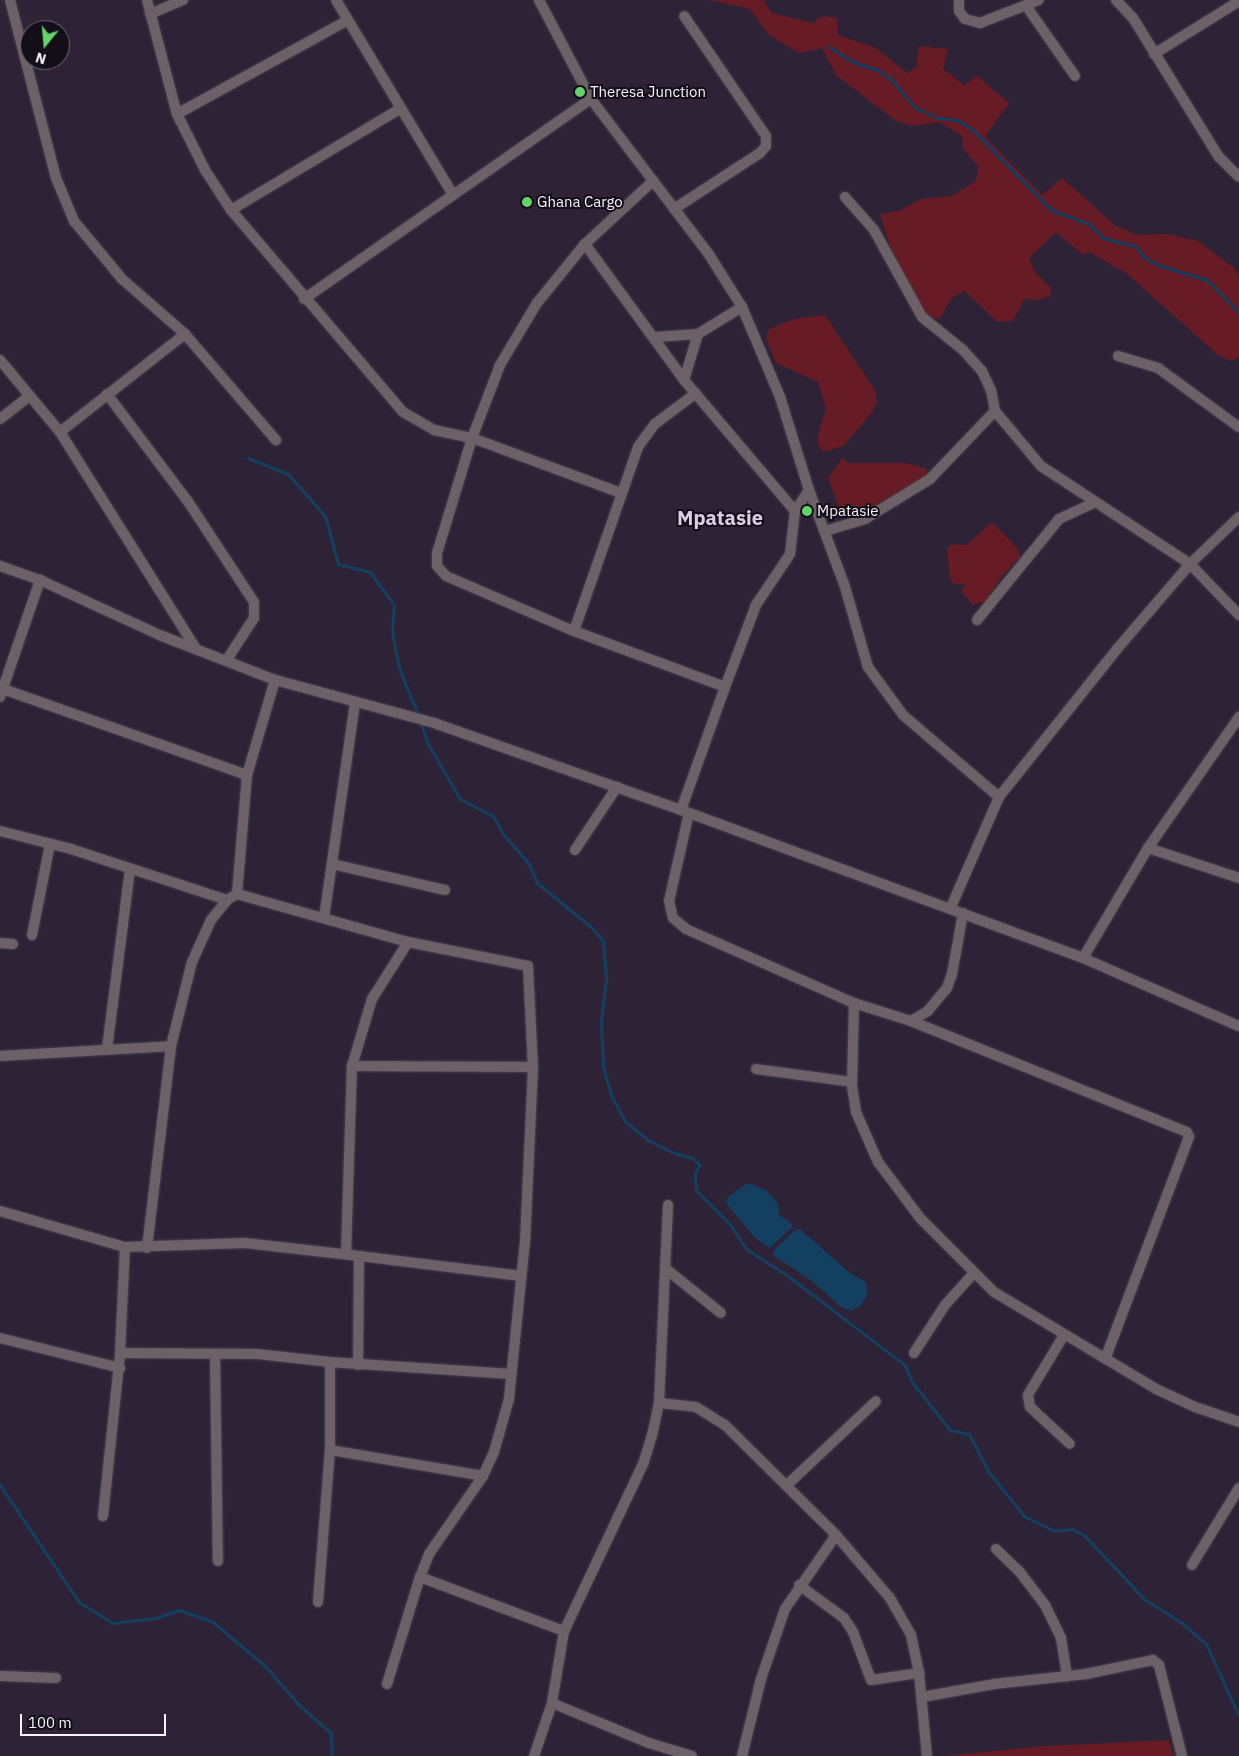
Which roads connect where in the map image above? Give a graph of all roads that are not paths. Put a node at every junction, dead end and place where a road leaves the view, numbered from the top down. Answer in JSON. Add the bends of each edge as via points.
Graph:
{"nodes":[{"id":1,"x":10,"y":0,"type":"edge"},
{"id":2,"x":147,"y":0,"type":"edge"},
{"id":3,"x":183,"y":0,"type":"edge"},
{"id":4,"x":336,"y":0,"type":"edge"},
{"id":5,"x":539,"y":0,"type":"edge"},
{"id":6,"x":959,"y":0,"type":"edge"},
{"id":7,"x":1039,"y":0,"type":"edge"},
{"id":8,"x":1116,"y":0,"type":"edge"},
{"id":9,"x":1239,"y":1,"type":"edge"},
{"id":10,"x":1027,"y":7,"type":"junction"},
{"id":11,"x":150,"y":14,"type":"junction"},
{"id":12,"x":684,"y":16,"type":"dead end"},
{"id":13,"x":348,"y":20,"type":"junction"},
{"id":14,"x":1154,"y":54,"type":"junction"},
{"id":15,"x":1075,"y":76,"type":"dead end"},
{"id":16,"x":592,"y":99,"type":"junction"},
{"id":17,"x":400,"y":109,"type":"junction"},
{"id":18,"x":177,"y":114,"type":"junction"},
{"id":19,"x":1239,"y":176,"type":"edge"},
{"id":20,"x":653,"y":181,"type":"junction"},
{"id":21,"x":452,"y":193,"type":"junction"},
{"id":22,"x":845,"y":196,"type":"dead end"},
{"id":23,"x":674,"y":208,"type":"junction"},
{"id":24,"x":231,"y":210,"type":"junction"},
{"id":25,"x":585,"y":244,"type":"junction"},
{"id":26,"x":304,"y":299,"type":"junction"},
{"id":27,"x":742,"y":307,"type":"junction"},
{"id":28,"x":185,"y":334,"type":"junction"},
{"id":29,"x":698,"y":334,"type":"junction"},
{"id":30,"x":656,"y":337,"type":"junction"},
{"id":31,"x":1118,"y":356,"type":"dead end"},
{"id":32,"x":0,"y":360,"type":"edge"},
{"id":33,"x":684,"y":380,"type":"junction"},
{"id":34,"x":696,"y":393,"type":"junction"},
{"id":35,"x":107,"y":394,"type":"junction"},
{"id":36,"x":28,"y":396,"type":"junction"},
{"id":37,"x":995,"y":411,"type":"junction"},
{"id":38,"x":0,"y":419,"type":"edge"},
{"id":39,"x":1239,"y":427,"type":"edge"},
{"id":40,"x":60,"y":432,"type":"junction"},
{"id":41,"x":472,"y":438,"type":"junction"},
{"id":42,"x":276,"y":440,"type":"dead end"},
{"id":43,"x":809,"y":490,"type":"junction"},
{"id":44,"x":621,"y":493,"type":"junction"},
{"id":45,"x":1094,"y":503,"type":"junction"},
{"id":46,"x":794,"y":512,"type":"junction"},
{"id":47,"x":1239,"y":516,"type":"edge"},
{"id":48,"x":825,"y":531,"type":"junction"},
{"id":49,"x":1190,"y":564,"type":"junction"},
{"id":50,"x":0,"y":566,"type":"edge"},
{"id":51,"x":40,"y":580,"type":"junction"},
{"id":52,"x":1239,"y":615,"type":"edge"},
{"id":53,"x":977,"y":620,"type":"dead end"},
{"id":54,"x":574,"y":631,"type":"junction"},
{"id":55,"x":197,"y":650,"type":"junction"},
{"id":56,"x":226,"y":661,"type":"junction"},
{"id":57,"x":275,"y":680,"type":"junction"},
{"id":58,"x":725,"y":687,"type":"junction"},
{"id":59,"x":1,"y":691,"type":"edge"},
{"id":60,"x":355,"y":704,"type":"junction"},
{"id":61,"x":1239,"y":717,"type":"edge"},
{"id":62,"x":247,"y":776,"type":"junction"},
{"id":63,"x":617,"y":787,"type":"junction"},
{"id":64,"x":999,"y":797,"type":"junction"},
{"id":65,"x":685,"y":811,"type":"junction"},
{"id":66,"x":0,"y":831,"type":"edge"},
{"id":67,"x":50,"y":844,"type":"junction"},
{"id":68,"x":1148,"y":848,"type":"junction"},
{"id":69,"x":575,"y":850,"type":"dead end"},
{"id":70,"x":332,"y":864,"type":"junction"},
{"id":71,"x":130,"y":870,"type":"junction"},
{"id":72,"x":1239,"y":878,"type":"edge"},
{"id":73,"x":445,"y":890,"type":"dead end"},
{"id":74,"x":237,"y":894,"type":"junction"},
{"id":75,"x":227,"y":900,"type":"junction"},
{"id":76,"x":951,"y":907,"type":"junction"},
{"id":77,"x":963,"y":913,"type":"junction"},
{"id":78,"x":324,"y":918,"type":"junction"},
{"id":79,"x":32,"y":935,"type":"dead end"},
{"id":80,"x":408,"y":942,"type":"junction"},
{"id":81,"x":0,"y":944,"type":"edge"},
{"id":82,"x":13,"y":944,"type":"dead end"},
{"id":83,"x":1083,"y":958,"type":"junction"},
{"id":84,"x":854,"y":1004,"type":"junction"},
{"id":85,"x":911,"y":1021,"type":"junction"},
{"id":86,"x":1239,"y":1026,"type":"edge"},
{"id":87,"x":171,"y":1046,"type":"junction"},
{"id":88,"x":107,"y":1049,"type":"junction"},
{"id":89,"x":0,"y":1056,"type":"edge"},
{"id":90,"x":352,"y":1066,"type":"junction"},
{"id":91,"x":533,"y":1067,"type":"junction"},
{"id":92,"x":756,"y":1069,"type":"dead end"},
{"id":93,"x":852,"y":1082,"type":"junction"},
{"id":94,"x":668,"y":1205,"type":"dead end"},
{"id":95,"x":0,"y":1211,"type":"edge"},
{"id":96,"x":124,"y":1247,"type":"junction"},
{"id":97,"x":147,"y":1248,"type":"junction"},
{"id":98,"x":346,"y":1254,"type":"junction"},
{"id":99,"x":359,"y":1256,"type":"junction"},
{"id":100,"x":666,"y":1269,"type":"junction"},
{"id":101,"x":973,"y":1274,"type":"junction"},
{"id":102,"x":521,"y":1276,"type":"junction"},
{"id":103,"x":721,"y":1313,"type":"dead end"},
{"id":104,"x":1064,"y":1335,"type":"junction"},
{"id":105,"x":0,"y":1338,"type":"edge"},
{"id":106,"x":120,"y":1353,"type":"junction"},
{"id":107,"x":914,"y":1353,"type":"dead end"},
{"id":108,"x":215,"y":1354,"type":"junction"},
{"id":109,"x":1105,"y":1359,"type":"junction"},
{"id":110,"x":330,"y":1362,"type":"junction"},
{"id":111,"x":358,"y":1365,"type":"junction"},
{"id":112,"x":120,"y":1368,"type":"junction"},
{"id":113,"x":511,"y":1374,"type":"junction"},
{"id":114,"x":876,"y":1401,"type":"dead end"},
{"id":115,"x":659,"y":1403,"type":"junction"},
{"id":116,"x":1239,"y":1422,"type":"edge"},
{"id":117,"x":1070,"y":1444,"type":"dead end"},
{"id":118,"x":330,"y":1450,"type":"junction"},
{"id":119,"x":483,"y":1476,"type":"junction"},
{"id":120,"x":787,"y":1485,"type":"junction"},
{"id":121,"x":1239,"y":1488,"type":"edge"},
{"id":122,"x":103,"y":1516,"type":"dead end"},
{"id":123,"x":836,"y":1535,"type":"junction"},
{"id":124,"x":996,"y":1549,"type":"dead end"},
{"id":125,"x":218,"y":1561,"type":"dead end"},
{"id":126,"x":1192,"y":1565,"type":"dead end"},
{"id":127,"x":420,"y":1577,"type":"junction"},
{"id":128,"x":799,"y":1585,"type":"junction"},
{"id":129,"x":318,"y":1602,"type":"dead end"},
{"id":130,"x":564,"y":1631,"type":"junction"},
{"id":131,"x":919,"y":1673,"type":"junction"},
{"id":132,"x":0,"y":1676,"type":"edge"},
{"id":133,"x":1067,"y":1677,"type":"junction"},
{"id":134,"x":56,"y":1678,"type":"dead end"},
{"id":135,"x":387,"y":1684,"type":"dead end"},
{"id":136,"x":922,"y":1697,"type":"junction"},
{"id":137,"x":552,"y":1704,"type":"junction"},
{"id":138,"x":534,"y":1756,"type":"edge"},
{"id":139,"x":692,"y":1756,"type":"edge"},
{"id":140,"x":742,"y":1756,"type":"edge"},
{"id":141,"x":927,"y":1756,"type":"edge"},
{"id":142,"x":1182,"y":1756,"type":"edge"}],
"edges":[{"from":1,"to":28,"type":"street","via":[[56,178],[74,221],[122,279]]},
{"from":2,"to":11,"type":"street"},
{"from":3,"to":11,"type":"street"},
{"from":4,"to":13,"type":"street"},
{"from":5,"to":16,"type":"street"},
{"from":6,"to":10,"type":"street","via":[[959,11],[972,23]]},
{"from":7,"to":10,"type":"street"},
{"from":8,"to":14,"type":"street","via":[[1133,18]]},
{"from":9,"to":14,"type":"street"},
{"from":10,"to":15,"type":"street"},
{"from":11,"to":18,"type":"street"},
{"from":12,"to":23,"type":"street","via":[[766,136],[766,146]]},
{"from":13,"to":17,"type":"street"},
{"from":13,"to":18,"type":"street"},
{"from":14,"to":19,"type":"street","via":[[1219,157]]},
{"from":16,"to":20,"type":"street"},
{"from":16,"to":21,"type":"street"},
{"from":17,"to":21,"type":"street"},
{"from":17,"to":24,"type":"street"},
{"from":18,"to":24,"type":"street","via":[[205,170]]},
{"from":20,"to":23,"type":"street"},
{"from":20,"to":25,"type":"street"},
{"from":21,"to":26,"type":"street"},
{"from":22,"to":37,"type":"street","via":[[874,230],[922,317],[963,350],[982,371],[991,390]]},
{"from":23,"to":27,"type":"street"},
{"from":24,"to":26,"type":"street"},
{"from":25,"to":30,"type":"street"},
{"from":25,"to":41,"type":"street","via":[[514,337]]},
{"from":26,"to":41,"type":"street","via":[[403,412],[434,430]]},
{"from":27,"to":29,"type":"street"},
{"from":27,"to":43,"type":"street","via":[[780,397]]},
{"from":28,"to":35,"type":"street"},
{"from":28,"to":42,"type":"street"},
{"from":29,"to":30,"type":"street"},
{"from":29,"to":33,"type":"street"},
{"from":30,"to":33,"type":"street"},
{"from":31,"to":39,"type":"street","via":[[1158,368]]},
{"from":32,"to":36,"type":"street"},
{"from":33,"to":34,"type":"street"},
{"from":34,"to":44,"type":"street","via":[[646,435]]},
{"from":34,"to":46,"type":"street"},
{"from":35,"to":40,"type":"street"},
{"from":35,"to":56,"type":"street","via":[[187,500],[254,602],[254,618]]},
{"from":36,"to":38,"type":"street"},
{"from":36,"to":40,"type":"street"},
{"from":37,"to":45,"type":"street","via":[[1041,466]]},
{"from":37,"to":48,"type":"street","via":[[930,479],[865,519]]},
{"from":40,"to":55,"type":"street"},
{"from":41,"to":44,"type":"street"},
{"from":41,"to":54,"type":"street","via":[[436,552],[437,566],[446,576]]},
{"from":43,"to":46,"type":"street"},
{"from":43,"to":48,"type":"street"},
{"from":44,"to":54,"type":"street"},
{"from":45,"to":49,"type":"street"},
{"from":45,"to":53,"type":"street","via":[[1059,520]]},
{"from":46,"to":58,"type":"street","via":[[790,554],[756,605]]},
{"from":47,"to":49,"type":"street"},
{"from":48,"to":64,"type":"street","via":[[868,667],[883,691],[929,740]]},
{"from":49,"to":52,"type":"street"},
{"from":49,"to":64,"type":"street","via":[[1117,649]]},
{"from":50,"to":51,"type":"street"},
{"from":51,"to":55,"type":"street"},
{"from":51,"to":59,"type":"street"},
{"from":54,"to":58,"type":"street"},
{"from":55,"to":56,"type":"street"},
{"from":56,"to":57,"type":"street"},
{"from":57,"to":60,"type":"street"},
{"from":57,"to":62,"type":"street"},
{"from":58,"to":65,"type":"street"},
{"from":59,"to":62,"type":"street"},
{"from":60,"to":63,"type":"street","via":[[434,723]]},
{"from":60,"to":70,"type":"street"},
{"from":61,"to":68,"type":"street"},
{"from":62,"to":74,"type":"street"},
{"from":63,"to":65,"type":"street"},
{"from":63,"to":69,"type":"street"},
{"from":64,"to":76,"type":"street"},
{"from":65,"to":76,"type":"street","via":[[804,857]]},
{"from":65,"to":84,"type":"street","via":[[669,901],[673,918],[686,929]]},
{"from":66,"to":67,"type":"street"},
{"from":67,"to":71,"type":"street"},
{"from":67,"to":79,"type":"street"},
{"from":68,"to":72,"type":"street"},
{"from":68,"to":83,"type":"street"},
{"from":70,"to":73,"type":"street"},
{"from":70,"to":78,"type":"street"},
{"from":71,"to":75,"type":"street"},
{"from":71,"to":88,"type":"street"},
{"from":74,"to":75,"type":"street"},
{"from":74,"to":78,"type":"street"},
{"from":75,"to":87,"type":"street","via":[[211,920],[192,962]]},
{"from":76,"to":77,"type":"street"},
{"from":77,"to":83,"type":"street"},
{"from":77,"to":85,"type":"street","via":[[947,988],[937,1003]]},
{"from":78,"to":80,"type":"street"},
{"from":80,"to":90,"type":"street","via":[[372,999]]},
{"from":80,"to":91,"type":"street","via":[[528,966]]},
{"from":81,"to":82,"type":"street"},
{"from":83,"to":86,"type":"street"},
{"from":84,"to":85,"type":"street"},
{"from":84,"to":93,"type":"street"},
{"from":85,"to":109,"type":"street","via":[[1187,1132],[1189,1137]]},
{"from":87,"to":88,"type":"street"},
{"from":87,"to":97,"type":"street"},
{"from":88,"to":89,"type":"street"},
{"from":90,"to":91,"type":"street"},
{"from":90,"to":98,"type":"street"},
{"from":91,"to":102,"type":"street"},
{"from":92,"to":93,"type":"street"},
{"from":93,"to":101,"type":"street","via":[[856,1112],[878,1162],[920,1218]]},
{"from":94,"to":100,"type":"street"},
{"from":95,"to":96,"type":"street"},
{"from":96,"to":97,"type":"street"},
{"from":96,"to":106,"type":"street"},
{"from":97,"to":98,"type":"street","via":[[245,1243]]},
{"from":98,"to":99,"type":"street"},
{"from":99,"to":102,"type":"street"},
{"from":99,"to":111,"type":"street"},
{"from":100,"to":103,"type":"street"},
{"from":100,"to":115,"type":"street"},
{"from":101,"to":104,"type":"street","via":[[994,1292]]},
{"from":101,"to":107,"type":"street","via":[[946,1305]]},
{"from":102,"to":113,"type":"street"},
{"from":104,"to":109,"type":"street"},
{"from":104,"to":117,"type":"street","via":[[1028,1394],[1030,1407]]},
{"from":105,"to":112,"type":"street"},
{"from":106,"to":108,"type":"street"},
{"from":106,"to":112,"type":"street"},
{"from":108,"to":110,"type":"street"},
{"from":108,"to":125,"type":"street"},
{"from":109,"to":116,"type":"street","via":[[1195,1407]]},
{"from":110,"to":111,"type":"street"},
{"from":110,"to":118,"type":"street"},
{"from":111,"to":113,"type":"street"},
{"from":112,"to":122,"type":"street"},
{"from":113,"to":119,"type":"street","via":[[505,1417]]},
{"from":114,"to":120,"type":"street"},
{"from":115,"to":120,"type":"street","via":[[690,1406],[707,1412],[725,1425]]},
{"from":115,"to":130,"type":"street","via":[[644,1462]]},
{"from":118,"to":119,"type":"street"},
{"from":118,"to":129,"type":"street"},
{"from":119,"to":127,"type":"street","via":[[429,1554]]},
{"from":120,"to":123,"type":"street"},
{"from":121,"to":126,"type":"street"},
{"from":123,"to":128,"type":"street"},
{"from":123,"to":131,"type":"street","via":[[903,1617],[911,1634]]},
{"from":124,"to":133,"type":"street","via":[[1019,1571],[1045,1605],[1061,1638]]},
{"from":127,"to":130,"type":"street"},
{"from":127,"to":135,"type":"street"},
{"from":128,"to":131,"type":"street","via":[[844,1618],[853,1632],[871,1680]]},
{"from":128,"to":140,"type":"street","via":[[785,1609],[773,1642]]},
{"from":130,"to":137,"type":"street"},
{"from":131,"to":136,"type":"street"},
{"from":132,"to":134,"type":"street"},
{"from":133,"to":136,"type":"street","via":[[994,1684]]},
{"from":133,"to":142,"type":"street","via":[[1153,1660],[1159,1665]]},
{"from":136,"to":141,"type":"street"},
{"from":137,"to":138,"type":"street"},
{"from":137,"to":139,"type":"street","via":[[649,1743]]}]}
